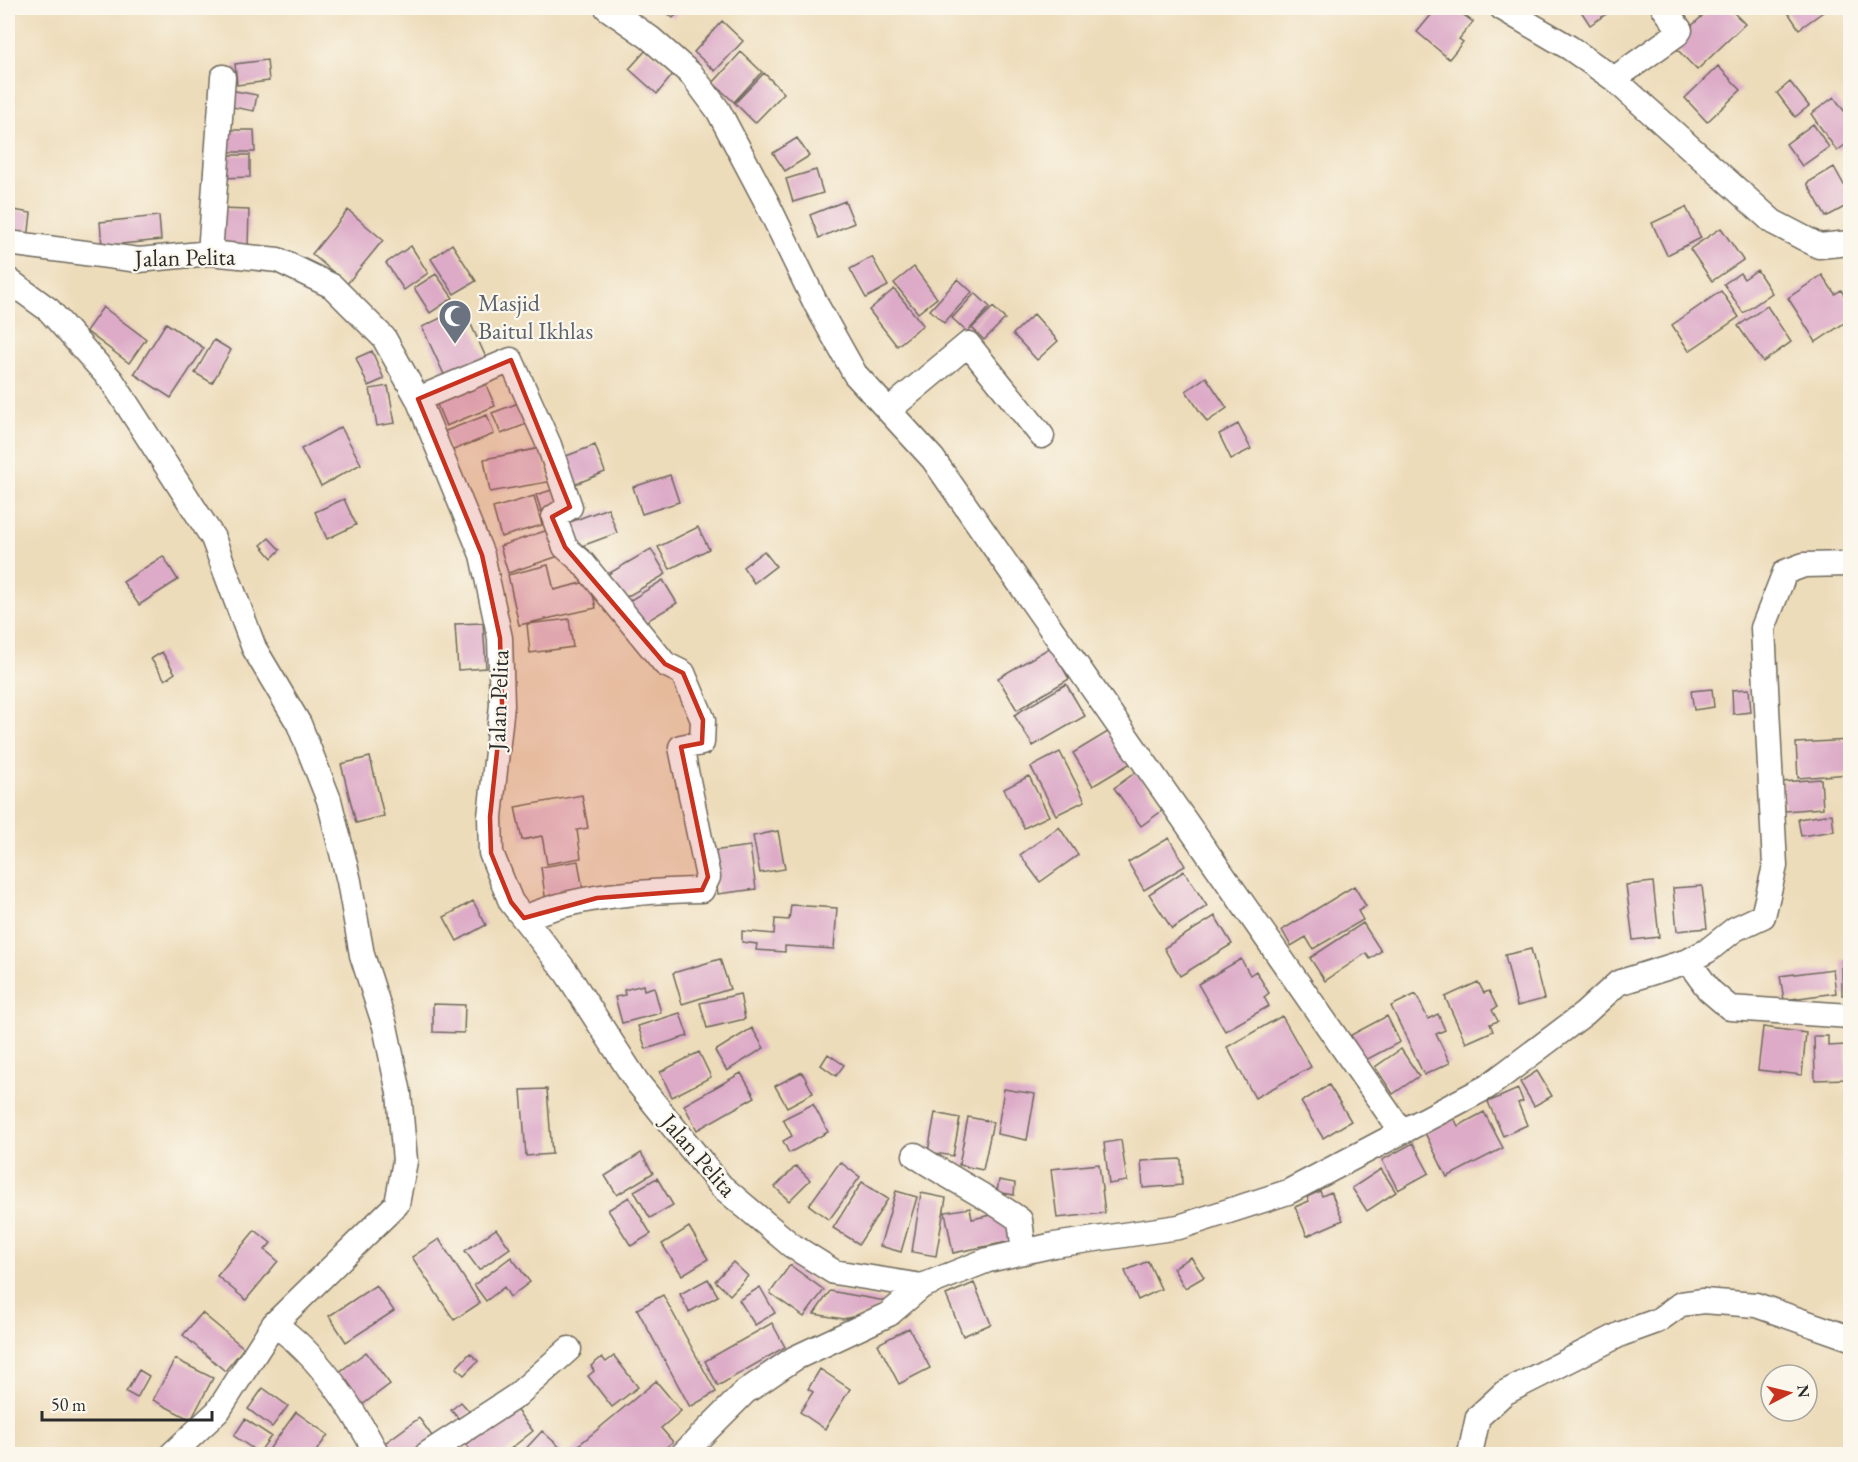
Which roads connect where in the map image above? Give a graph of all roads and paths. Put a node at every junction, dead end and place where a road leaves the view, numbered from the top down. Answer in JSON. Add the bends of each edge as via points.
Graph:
{"nodes":[{"id":1,"x":607,"y":8,"type":"edge"},
{"id":2,"x":1502,"y":8,"type":"edge"},
{"id":3,"x":1664,"y":8,"type":"edge"},
{"id":4,"x":223,"y":77,"type":"dead end"},
{"id":5,"x":1614,"y":79,"type":"junction"},
{"id":6,"x":8,"y":243,"type":"edge"},
{"id":7,"x":1851,"y":243,"type":"edge"},
{"id":8,"x":210,"y":253,"type":"junction"},
{"id":9,"x":8,"y":280,"type":"edge"},
{"id":10,"x":418,"y":399,"type":"junction"},
{"id":11,"x":888,"y":410,"type":"junction"},
{"id":12,"x":1042,"y":436,"type":"dead end"},
{"id":13,"x":1851,"y":564,"type":"edge"},
{"id":14,"x":524,"y":918,"type":"junction"},
{"id":15,"x":1688,"y":961,"type":"junction"},
{"id":16,"x":1851,"y":1016,"type":"edge"},
{"id":17,"x":1401,"y":1131,"type":"junction"},
{"id":18,"x":915,"y":1155,"type":"dead end"},
{"id":19,"x":1024,"y":1252,"type":"junction"},
{"id":20,"x":922,"y":1286,"type":"junction"},
{"id":21,"x":274,"y":1324,"type":"junction"},
{"id":22,"x":1851,"y":1338,"type":"edge"},
{"id":23,"x":569,"y":1349,"type":"dead end"},
{"id":24,"x":172,"y":1455,"type":"edge"},
{"id":25,"x":377,"y":1455,"type":"edge"},
{"id":26,"x":426,"y":1455,"type":"edge"},
{"id":27,"x":683,"y":1455,"type":"edge"},
{"id":28,"x":1470,"y":1455,"type":"edge"}],
"edges":[{"from":1,"to":11,"type":"street","via":[[692,75],[718,110],[855,374]]},
{"from":2,"to":5,"type":"street"},
{"from":3,"to":5,"type":"street","via":[[1680,30]]},
{"from":4,"to":8,"type":"street"},
{"from":5,"to":7,"type":"street","via":[[1773,222],[1819,246]]},
{"from":6,"to":8,"type":"street","name":"Jalan Pelita","via":[[139,260]]},
{"from":8,"to":10,"type":"street","name":"Jalan Pelita","via":[[278,260],[332,286],[384,338]]},
{"from":9,"to":21,"type":"street","via":[[49,310],[112,381],[213,538],[254,648],[299,724],[329,800],[362,955],[385,1026],[399,1093],[405,1161],[397,1204]]},
{"from":10,"to":14,"type":"street","name":"Jalan Pelita","via":[[482,555],[500,638],[502,705],[490,817],[491,853],[511,902]]},
{"from":10,"to":14,"type":"street","via":[[511,360],[568,498],[570,507],[554,517],[565,548],[582,562],[665,664],[683,673],[703,720],[702,743],[681,747],[708,877],[702,890],[597,898]]},
{"from":11,"to":12,"type":"street","via":[[968,344]]},
{"from":11,"to":17,"type":"street","via":[[933,459]]},
{"from":13,"to":15,"type":"street","via":[[1804,565],[1785,572],[1763,628],[1775,866],[1763,916],[1735,929]]},
{"from":14,"to":20,"type":"street","name":"Jalan Pelita","via":[[566,972],[637,1082],[722,1186],[791,1245],[834,1272]]},
{"from":15,"to":16,"type":"street","via":[[1709,990],[1730,1008]]},
{"from":15,"to":17,"type":"street","via":[[1618,983],[1584,1014],[1487,1087]]},
{"from":17,"to":19,"type":"street","via":[[1287,1192],[1179,1227]]},
{"from":18,"to":19,"type":"street","via":[[1020,1220]]},
{"from":19,"to":20,"type":"street","via":[[988,1260]]},
{"from":20,"to":27,"type":"street","via":[[889,1314],[795,1358],[744,1392]]},
{"from":21,"to":24,"type":"street","via":[[218,1411]]},
{"from":21,"to":25,"type":"street","via":[[294,1338],[337,1389]]},
{"from":22,"to":28,"type":"street","via":[[1756,1305],[1703,1301],[1682,1304],[1657,1321],[1621,1334],[1504,1393],[1478,1417]]},
{"from":23,"to":26,"type":"street","via":[[516,1396]]}]}
